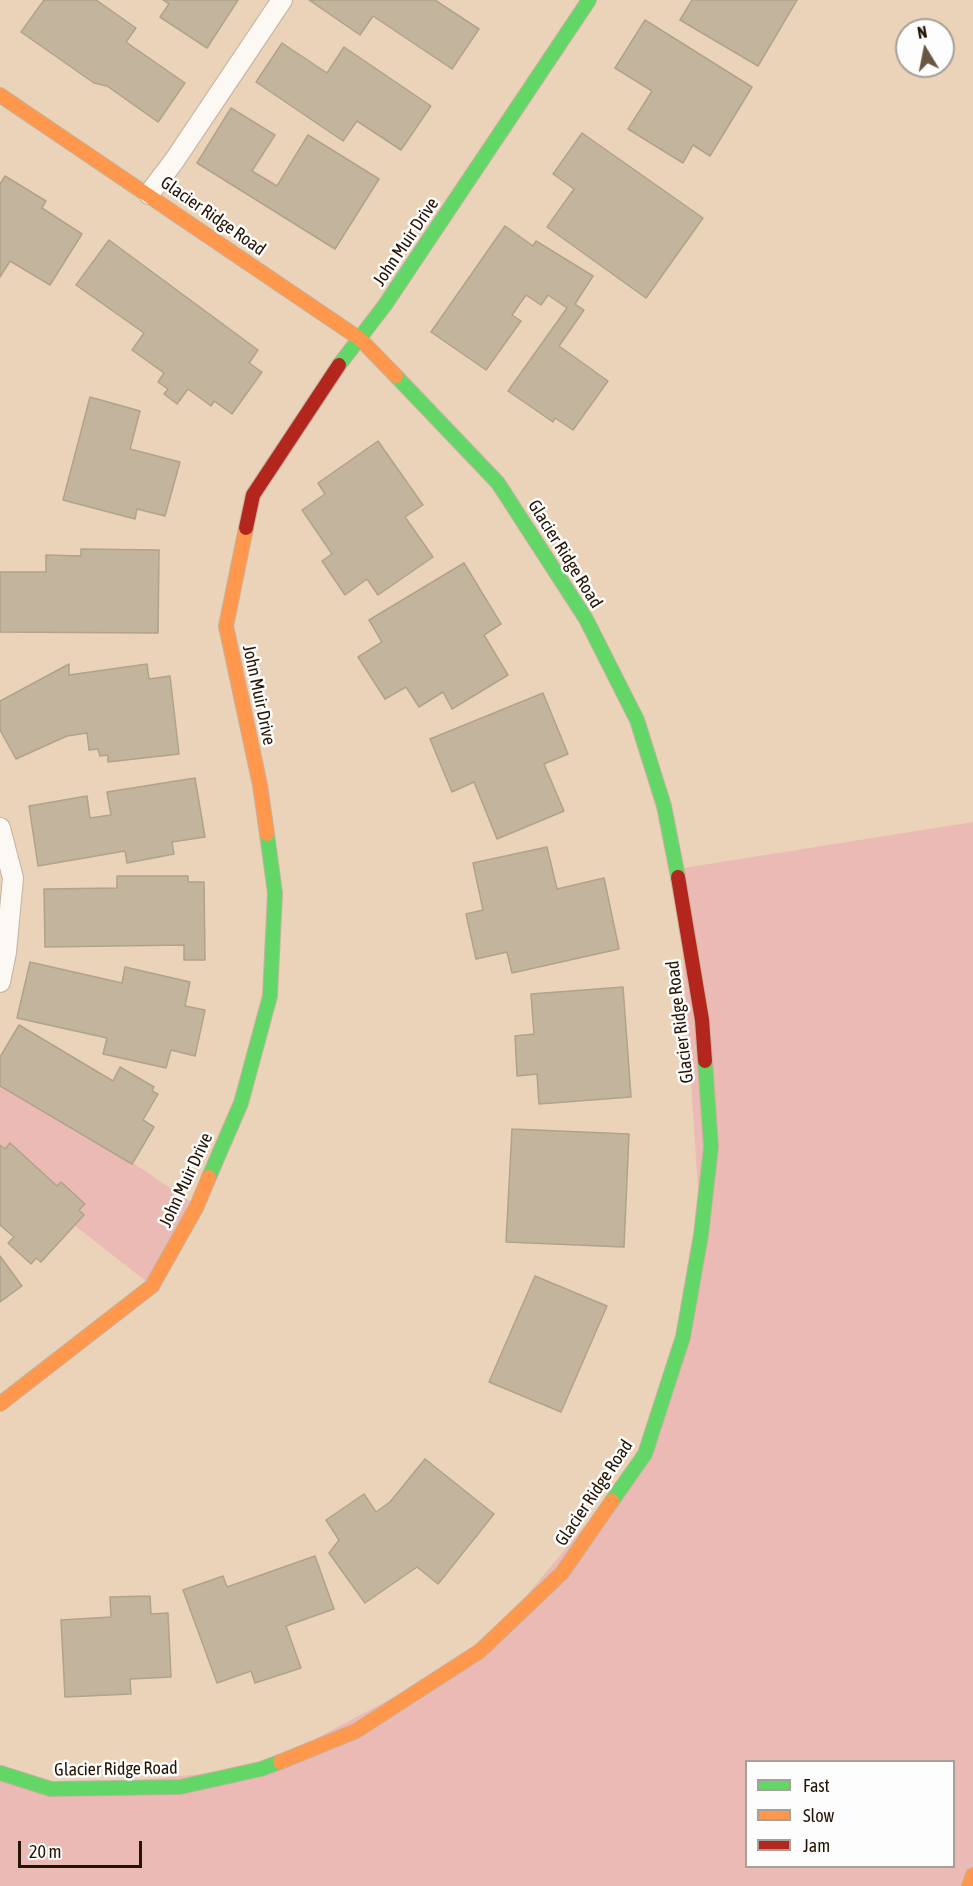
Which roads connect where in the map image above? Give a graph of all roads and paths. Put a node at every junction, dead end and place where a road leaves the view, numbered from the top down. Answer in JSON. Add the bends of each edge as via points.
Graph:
{"nodes":[{"id":1,"x":282,"y":0,"type":"edge"},
{"id":2,"x":590,"y":0,"type":"edge"},
{"id":3,"x":0,"y":95,"type":"edge"},
{"id":4,"x":149,"y":194,"type":"junction"},
{"id":5,"x":360,"y":339,"type":"junction"},
{"id":6,"x":0,"y":828,"type":"edge"},
{"id":7,"x":0,"y":982,"type":"edge"},
{"id":8,"x":0,"y":1404,"type":"edge"},
{"id":9,"x":0,"y":1773,"type":"edge"},
{"id":10,"x":973,"y":1875,"type":"edge"},
{"id":11,"x":969,"y":1886,"type":"edge"}],
"edges":[{"from":1,"to":4,"type":"lane"},
{"from":2,"to":5,"type":"street","name":"John Muir Drive"},
{"from":3,"to":4,"type":"street","name":"Glacier Ridge Road"},
{"from":4,"to":5,"type":"street","name":"Glacier Ridge Road"},
{"from":5,"to":8,"type":"street","name":"John Muir Drive","via":[[253,495],[226,626],[260,785],[275,893],[270,996],[241,1103],[197,1206],[152,1287]]},
{"from":5,"to":9,"type":"street","name":"Glacier Ridge Road","via":[[498,483],[586,619],[637,720],[664,806],[702,1020],[711,1147],[683,1337],[645,1454],[562,1573],[480,1651],[356,1731],[261,1768],[180,1787],[51,1789]]},
{"from":6,"to":7,"type":"lane","via":[[13,878]]},
{"from":10,"to":11,"type":"street"}]}
